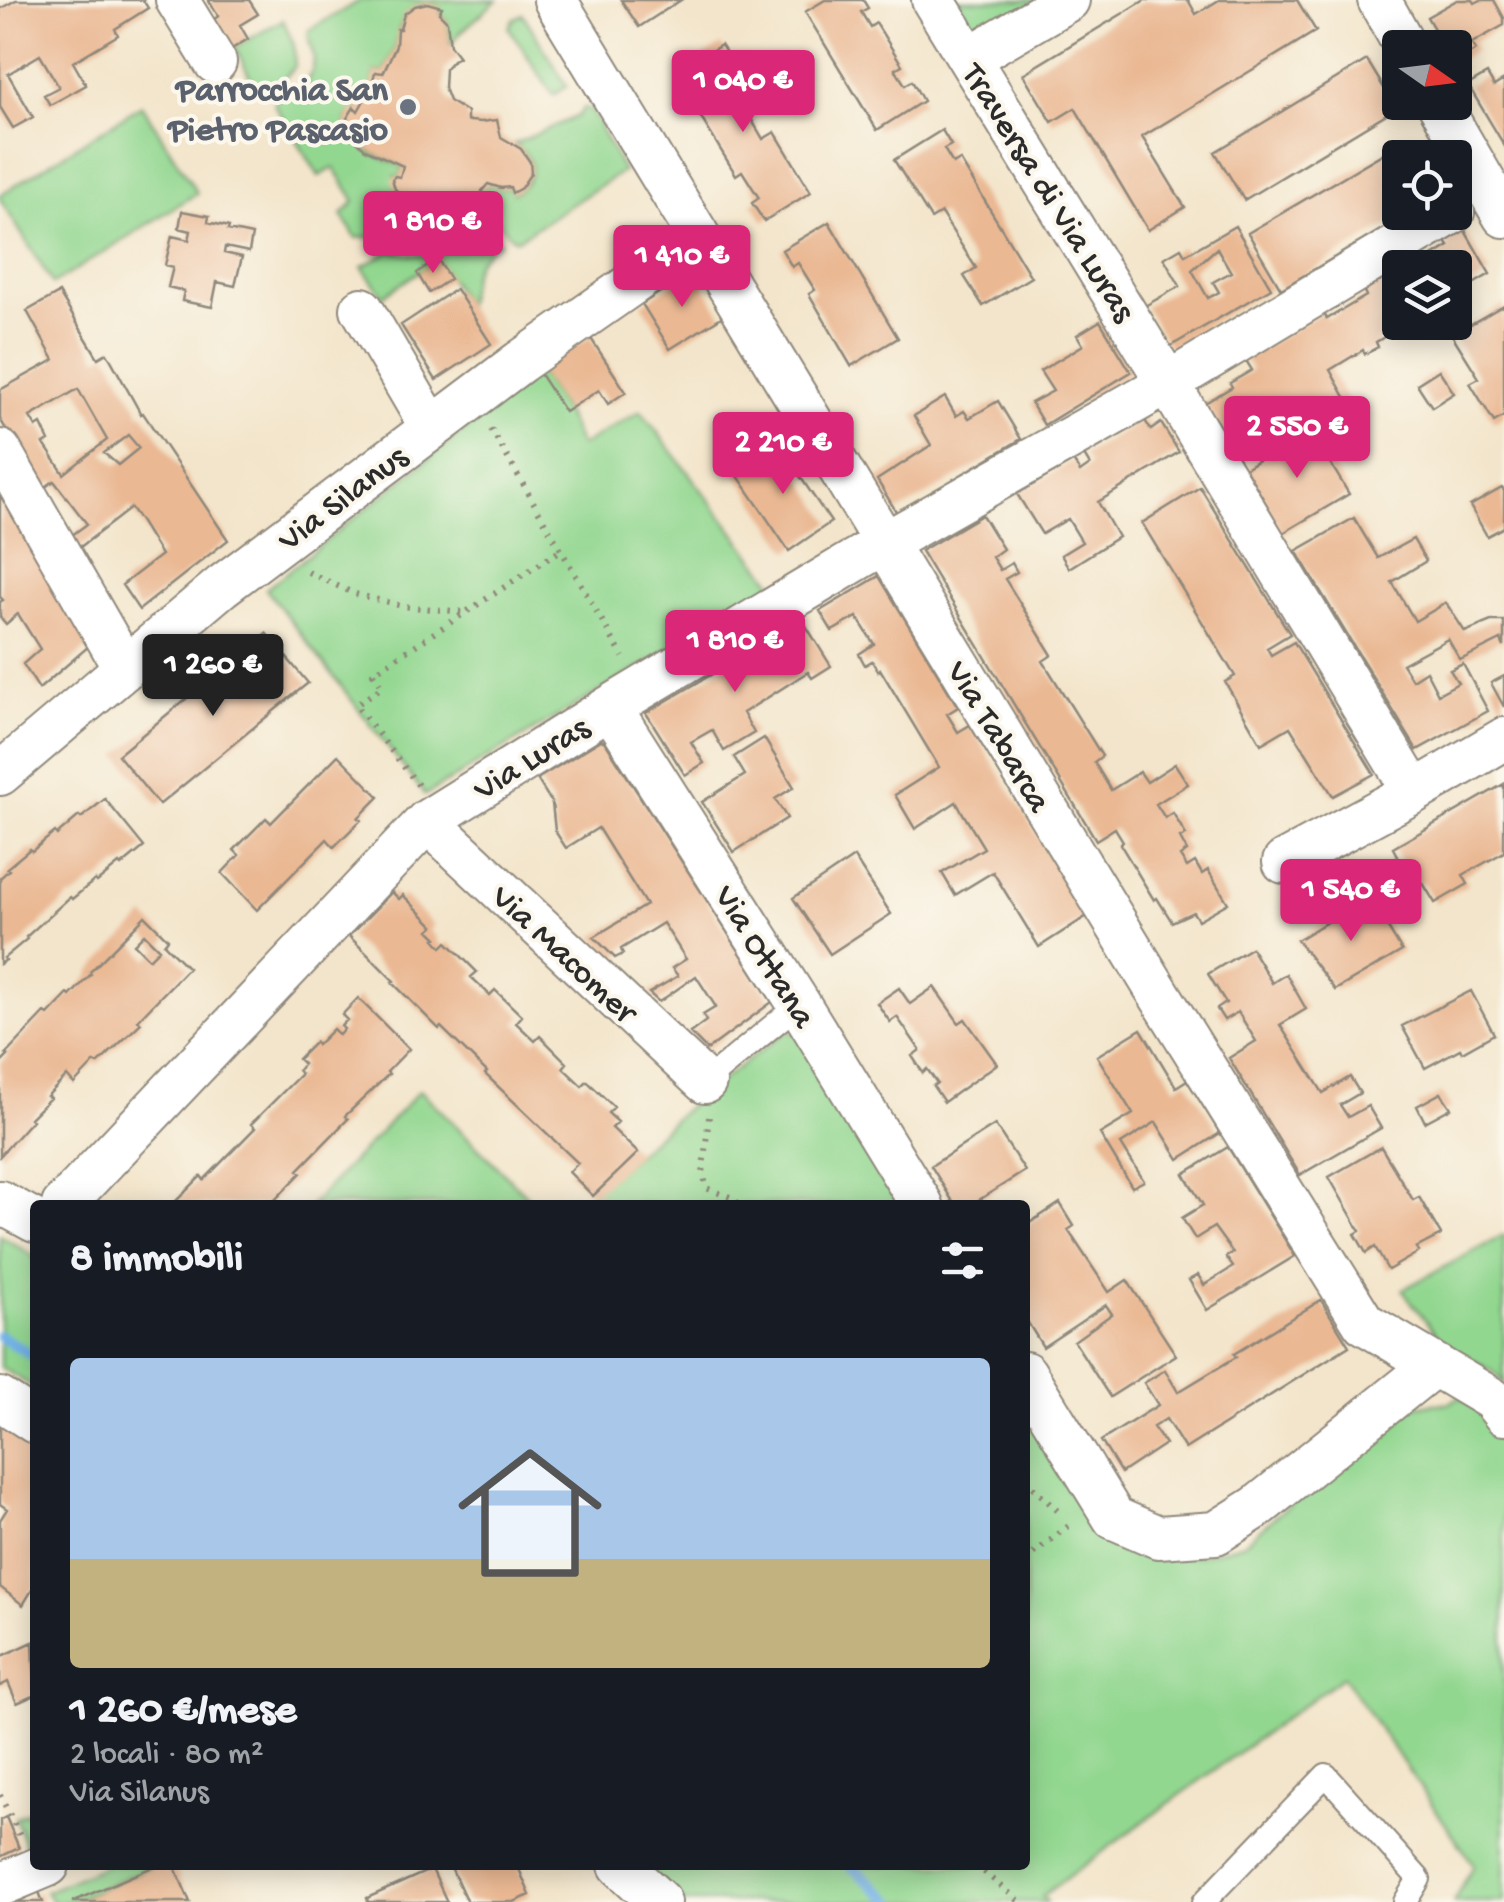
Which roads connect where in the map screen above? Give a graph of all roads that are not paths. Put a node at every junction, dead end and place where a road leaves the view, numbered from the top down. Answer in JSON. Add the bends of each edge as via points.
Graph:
{"nodes":[{"id":1,"x":176,"y":0,"type":"edge"},
{"id":2,"x":556,"y":0,"type":"edge"},
{"id":3,"x":933,"y":0,"type":"edge"},
{"id":4,"x":1068,"y":0,"type":"edge"},
{"id":5,"x":1378,"y":0,"type":"edge"},
{"id":6,"x":1396,"y":30,"type":"edge"},
{"id":7,"x":969,"y":58,"type":"junction"},
{"id":8,"x":216,"y":62,"type":"dead end"},
{"id":9,"x":1446,"y":120,"type":"edge"},
{"id":10,"x":1481,"y":203,"type":"edge"},
{"id":11,"x":698,"y":238,"type":"junction"},
{"id":12,"x":362,"y":309,"type":"dead end"},
{"id":13,"x":1168,"y":383,"type":"junction"},
{"id":14,"x":431,"y":428,"type":"junction"},
{"id":15,"x":0,"y":451,"type":"edge"},
{"id":16,"x":885,"y":543,"type":"junction"},
{"id":17,"x":124,"y":667,"type":"junction"},
{"id":18,"x":626,"y":697,"type":"junction"},
{"id":19,"x":1504,"y":739,"type":"edge"},
{"id":20,"x":0,"y":774,"type":"edge"},
{"id":21,"x":1414,"y":792,"type":"junction"},
{"id":22,"x":434,"y":816,"type":"junction"},
{"id":23,"x":1284,"y":862,"type":"dead end"},
{"id":24,"x":799,"y":1004,"type":"junction"},
{"id":25,"x":705,"y":1082,"type":"joint"},
{"id":26,"x":69,"y":1200,"type":"edge"},
{"id":27,"x":919,"y":1200,"type":"edge"},
{"id":28,"x":0,"y":1202,"type":"edge"},
{"id":29,"x":30,"y":1218,"type":"edge"},
{"id":30,"x":1434,"y":1365,"type":"junction"},
{"id":31,"x":1030,"y":1382,"type":"edge"},
{"id":32,"x":0,"y":1400,"type":"edge"},
{"id":33,"x":1504,"y":1414,"type":"edge"},
{"id":34,"x":30,"y":1419,"type":"edge"},
{"id":35,"x":30,"y":1864,"type":"edge"},
{"id":36,"x":0,"y":1885,"type":"edge"},
{"id":37,"x":1204,"y":1902,"type":"edge"},
{"id":38,"x":1404,"y":1902,"type":"edge"}],
"edges":[{"from":1,"to":8,"type":"street"},
{"from":2,"to":11,"type":"street","name":"Via Tabarca"},
{"from":3,"to":7,"type":"street","name":"Traversa di Via Luras"},
{"from":4,"to":7,"type":"street"},
{"from":5,"to":6,"type":"street"},
{"from":7,"to":13,"type":"street","name":"Traversa di Via Luras"},
{"from":9,"to":10,"type":"street"},
{"from":10,"to":13,"type":"street","name":"Via Luras"},
{"from":11,"to":14,"type":"street","name":"Via Silanus"},
{"from":11,"to":16,"type":"street","name":"Via Tabarca"},
{"from":12,"to":14,"type":"street"},
{"from":13,"to":16,"type":"street","name":"Via Luras"},
{"from":13,"to":21,"type":"street","name":"Traversa di Via Luras"},
{"from":14,"to":17,"type":"street","name":"Via Silanus"},
{"from":15,"to":17,"type":"street"},
{"from":16,"to":18,"type":"street","name":"Via Luras"},
{"from":16,"to":30,"type":"street","name":"Via Tabarca","via":[[1364,1323]]},
{"from":17,"to":20,"type":"street","name":"Via Silanus"},
{"from":18,"to":22,"type":"street","name":"Via Luras"},
{"from":18,"to":24,"type":"street","name":"Via Ottana"},
{"from":19,"to":21,"type":"street"},
{"from":21,"to":23,"type":"street"},
{"from":22,"to":25,"type":"street","name":"Via Macomer"},
{"from":22,"to":26,"type":"street","name":"Via Luras"},
{"from":24,"to":25,"type":"lane"},
{"from":24,"to":27,"type":"street","name":"Via Ottana"},
{"from":28,"to":29,"type":"street"},
{"from":30,"to":31,"type":"street","via":[[1216,1533],[1158,1537],[1107,1506]]},
{"from":30,"to":33,"type":"street","name":"Via Tabarca","via":[[1492,1399]]},
{"from":32,"to":34,"type":"street"},
{"from":35,"to":36,"type":"street"},
{"from":37,"to":38,"type":"lane","via":[[1326,1775],[1419,1879]]}]}
